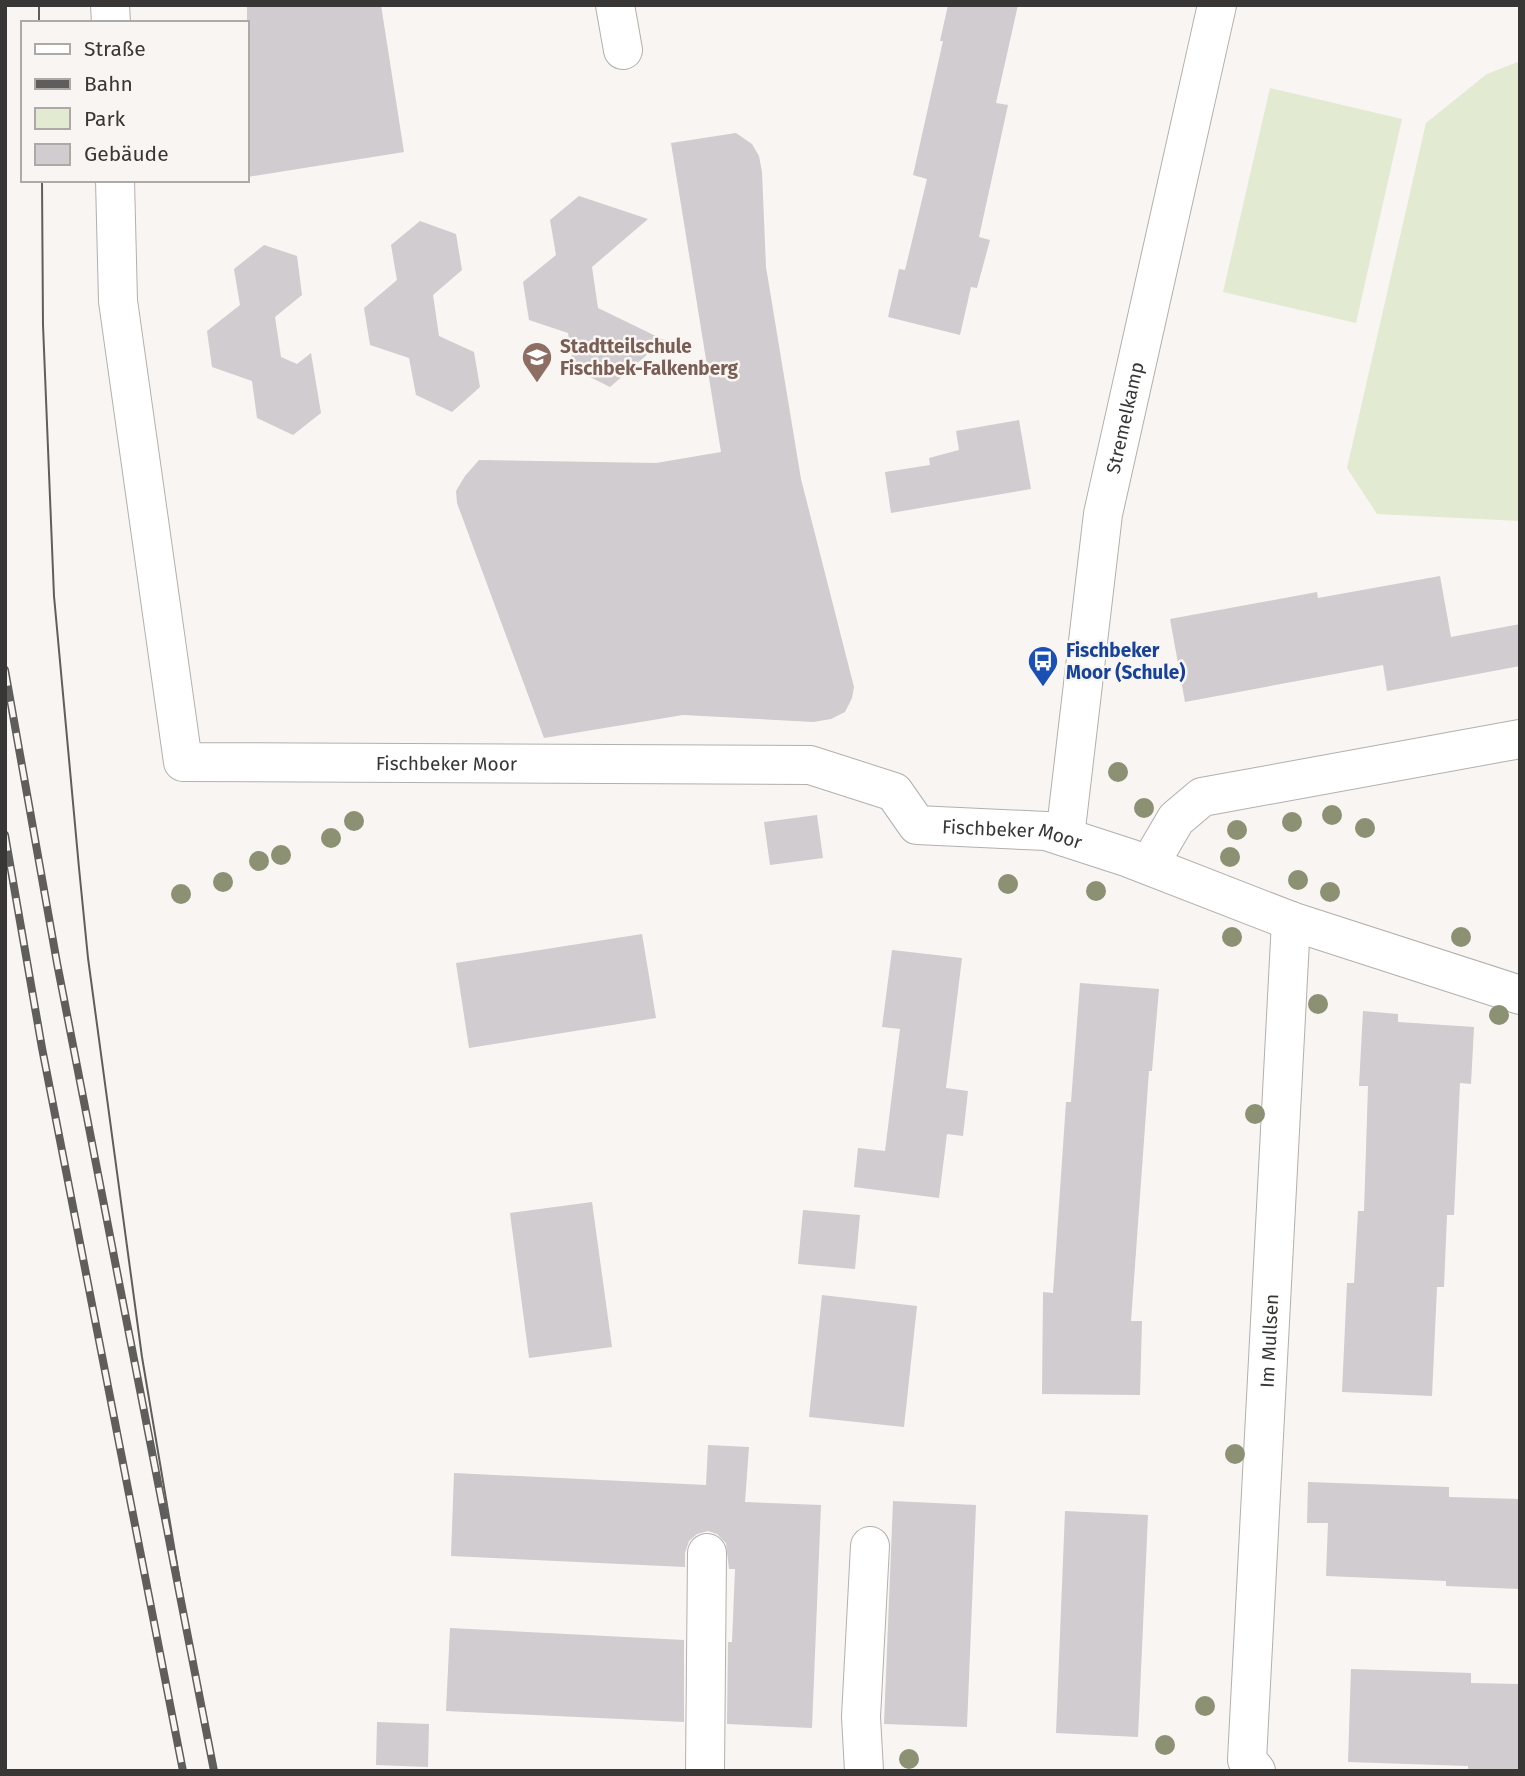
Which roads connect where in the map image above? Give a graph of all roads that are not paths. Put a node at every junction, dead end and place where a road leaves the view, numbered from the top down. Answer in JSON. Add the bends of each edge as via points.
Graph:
{"nodes":[{"id":1,"x":615,"y":5,"type":"edge"},
{"id":2,"x":1217,"y":5,"type":"edge"},
{"id":3,"x":623,"y":50,"type":"dead end"},
{"id":4,"x":115,"y":182,"type":"edge"},
{"id":5,"x":1520,"y":739,"type":"edge"},
{"id":6,"x":1065,"y":837,"type":"junction"},
{"id":7,"x":1149,"y":865,"type":"junction"},
{"id":8,"x":1291,"y":921,"type":"junction"},
{"id":9,"x":1520,"y":995,"type":"edge"},
{"id":10,"x":870,"y":1546,"type":"dead end"},
{"id":11,"x":707,"y":1553,"type":"dead end"},
{"id":12,"x":1245,"y":1767,"type":"edge"},
{"id":13,"x":705,"y":1771,"type":"edge"},
{"id":14,"x":864,"y":1771,"type":"edge"}],
"edges":[{"from":1,"to":3,"type":"street"},
{"from":2,"to":6,"type":"street","name":"Stremelkamp","via":[[1103,514]]},
{"from":4,"to":6,"type":"street","name":"Fischbeker Moor","via":[[118,301],[183,762],[810,765],[894,792],[917,825],[1046,831]]},
{"from":5,"to":7,"type":"street","via":[[1202,797],[1176,819]]},
{"from":6,"to":7,"type":"street","name":"Fischbeker Moor"},
{"from":7,"to":8,"type":"street","name":"Fischbeker Moor"},
{"from":8,"to":9,"type":"street","name":"Fischbeker Moor"},
{"from":8,"to":12,"type":"street","name":"Im Mullsen"},
{"from":10,"to":14,"type":"street","via":[[861,1717]]},
{"from":11,"to":13,"type":"street"}]}
